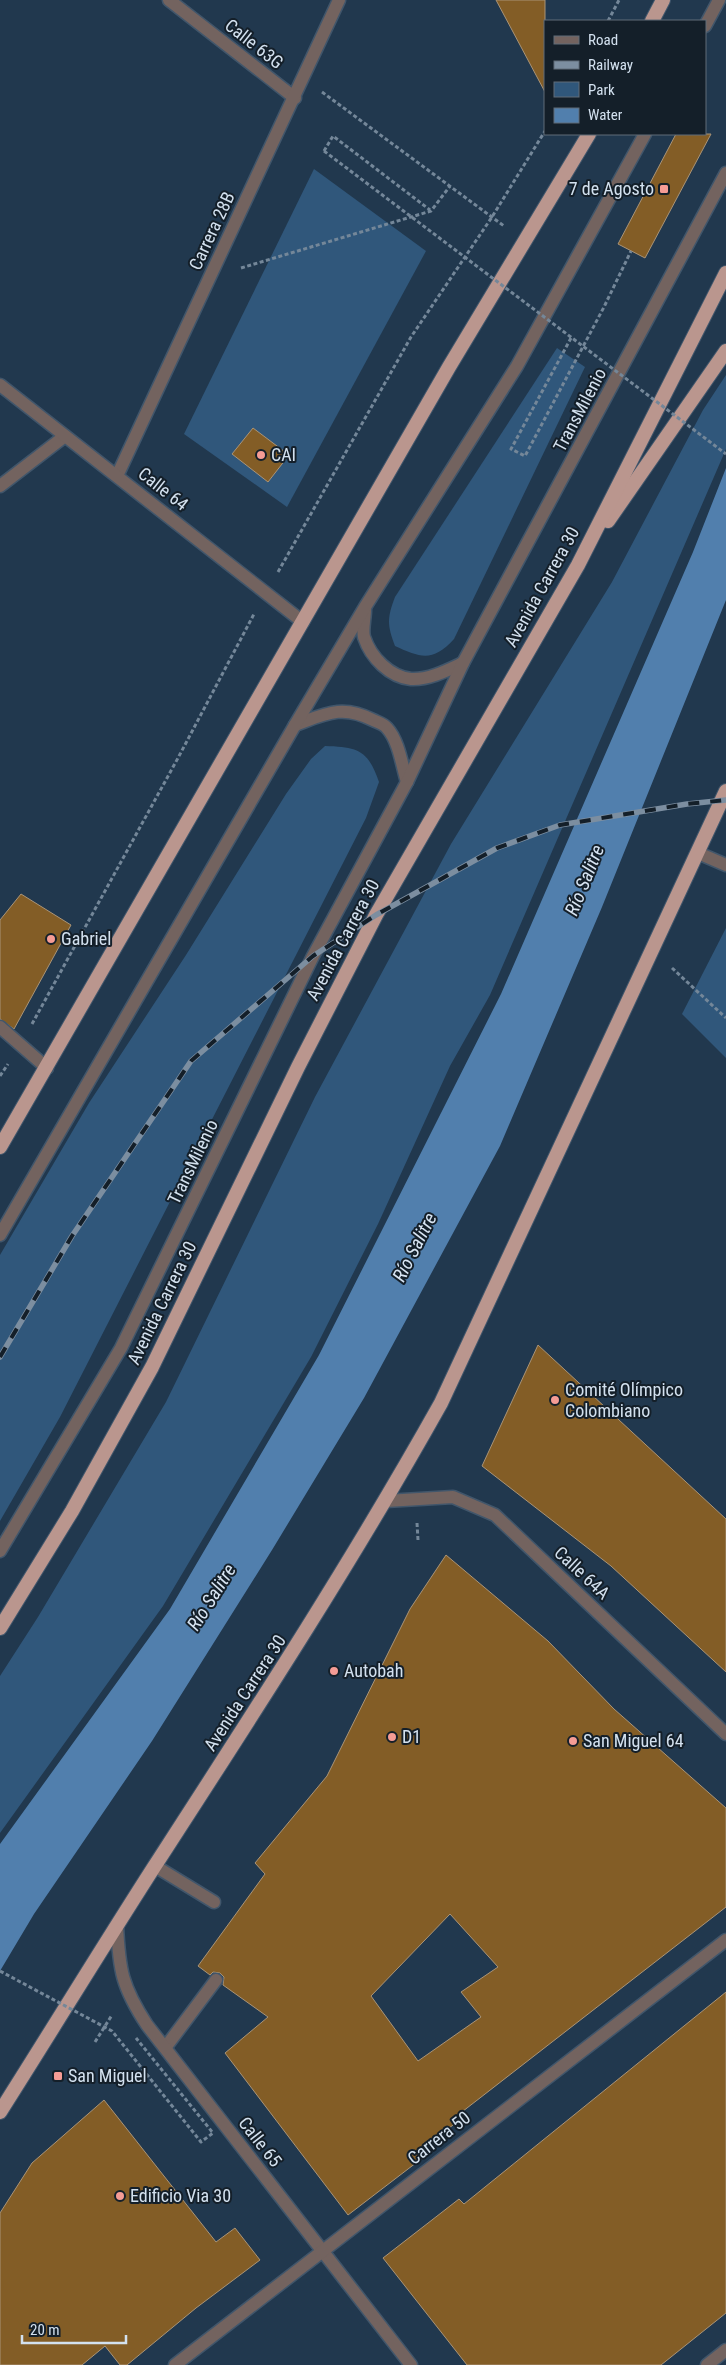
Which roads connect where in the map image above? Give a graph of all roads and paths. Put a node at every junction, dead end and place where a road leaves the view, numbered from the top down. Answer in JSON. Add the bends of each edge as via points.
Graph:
{"nodes":[{"id":1,"x":169,"y":0,"type":"edge"},
{"id":2,"x":339,"y":0,"type":"edge"},
{"id":3,"x":619,"y":0,"type":"edge"},
{"id":4,"x":663,"y":0,"type":"edge"},
{"id":5,"x":719,"y":0,"type":"edge"},
{"id":6,"x":609,"y":20,"type":"edge"},
{"id":7,"x":653,"y":20,"type":"edge"},
{"id":8,"x":706,"y":24,"type":"edge"},
{"id":9,"x":303,"y":79,"type":"junction"},
{"id":10,"x":295,"y":98,"type":"junction"},
{"id":11,"x":588,"y":135,"type":"edge"},
{"id":12,"x":644,"y":135,"type":"edge"},
{"id":13,"x":726,"y":173,"type":"edge"},
{"id":14,"x":450,"y":186,"type":"junction"},
{"id":15,"x":431,"y":210,"type":"junction"},
{"id":16,"x":526,"y":241,"type":"junction"},
{"id":17,"x":631,"y":251,"type":"dead end"},
{"id":18,"x":726,"y":273,"type":"edge"},
{"id":19,"x":210,"y":278,"type":"junction"},
{"id":20,"x":571,"y":338,"type":"junction"},
{"id":21,"x":726,"y":351,"type":"edge"},
{"id":22,"x":0,"y":385,"type":"edge"},
{"id":23,"x":65,"y":436,"type":"junction"},
{"id":24,"x":726,"y":454,"type":"edge"},
{"id":25,"x":117,"y":476,"type":"junction"},
{"id":26,"x":0,"y":486,"type":"edge"},
{"id":27,"x":578,"y":565,"type":"junction"},
{"id":28,"x":365,"y":607,"type":"junction"},
{"id":29,"x":303,"y":622,"type":"junction"},
{"id":30,"x":463,"y":663,"type":"junction"},
{"id":31,"x":295,"y":725,"type":"junction"},
{"id":32,"x":407,"y":782,"type":"junction"},
{"id":33,"x":726,"y":791,"type":"edge"},
{"id":34,"x":698,"y":853,"type":"junction"},
{"id":35,"x":726,"y":865,"type":"edge"},
{"id":36,"x":671,"y":967,"type":"dead end"},
{"id":37,"x":726,"y":1018,"type":"edge"},
{"id":38,"x":0,"y":1027,"type":"edge"},
{"id":39,"x":47,"y":1068,"type":"junction"},
{"id":40,"x":0,"y":1147,"type":"edge"},
{"id":41,"x":0,"y":1235,"type":"edge"},
{"id":42,"x":386,"y":1501,"type":"junction"},
{"id":43,"x":0,"y":1551,"type":"edge"},
{"id":44,"x":0,"y":1628,"type":"edge"},
{"id":45,"x":726,"y":1734,"type":"edge"},
{"id":46,"x":155,"y":1866,"type":"junction"},
{"id":47,"x":214,"y":1902,"type":"dead end"},
{"id":48,"x":117,"y":1925,"type":"junction"},
{"id":49,"x":726,"y":1940,"type":"edge"},
{"id":50,"x":0,"y":1971,"type":"edge"},
{"id":51,"x":216,"y":1980,"type":"dead end"},
{"id":52,"x":113,"y":2012,"type":"dead end"},
{"id":53,"x":136,"y":2038,"type":"dead end"},
{"id":54,"x":95,"y":2042,"type":"dead end"},
{"id":55,"x":165,"y":2048,"type":"junction"},
{"id":56,"x":0,"y":2112,"type":"edge"},
{"id":57,"x":322,"y":2250,"type":"junction"},
{"id":58,"x":726,"y":2350,"type":"edge"},
{"id":59,"x":175,"y":2365,"type":"edge"},
{"id":60,"x":411,"y":2365,"type":"edge"},
{"id":61,"x":708,"y":2365,"type":"edge"}],
"edges":[{"from":1,"to":10,"type":"street","name":"Calle 63G"},
{"from":2,"to":9,"type":"street","name":"Carrera 28B"},
{"from":3,"to":6,"type":"path"},
{"from":4,"to":7,"type":"highway"},
{"from":5,"to":8,"type":"street"},
{"from":9,"to":10,"type":"street","name":"Carrera 28B"},
{"from":9,"to":14,"type":"path"},
{"from":10,"to":19,"type":"street","name":"Carrera 28B"},
{"from":11,"to":16,"type":"highway"},
{"from":12,"to":28,"type":"street","via":[[517,366]]},
{"from":13,"to":30,"type":"street","name":"TransMilenio"},
{"from":14,"to":15,"type":"path"},
{"from":14,"to":16,"type":"path"},
{"from":15,"to":19,"type":"path"},
{"from":15,"to":20,"type":"path","bridge":true,"via":[[333,136],[324,151]]},
{"from":16,"to":29,"type":"highway","via":[[449,367]]},
{"from":17,"to":20,"type":"path","via":[[525,456],[511,449]]},
{"from":18,"to":27,"type":"highway","name":"Avenida Carrera 30"},
{"from":19,"to":25,"type":"street","name":"Carrera 28B"},
{"from":20,"to":24,"type":"path","bridge":true},
{"from":21,"to":27,"type":"highway"},
{"from":22,"to":23,"type":"street","name":"Calle 64"},
{"from":23,"to":25,"type":"street","name":"Calle 64"},
{"from":23,"to":26,"type":"street"},
{"from":25,"to":29,"type":"street","name":"Calle 64"},
{"from":27,"to":44,"type":"highway","name":"Avenida Carrera 30","via":[[376,915],[152,1367],[72,1511]]},
{"from":28,"to":30,"type":"street","via":[[364,636],[375,658],[393,675],[412,679],[439,674]]},
{"from":28,"to":31,"type":"street"},
{"from":29,"to":39,"type":"highway"},
{"from":30,"to":32,"type":"street","name":"TransMilenio"},
{"from":31,"to":32,"type":"street","via":[[330,712],[350,711],[366,716],[387,727],[398,748]]},
{"from":31,"to":41,"type":"street"},
{"from":32,"to":43,"type":"street","name":"TransMilenio","via":[[313,956],[121,1348]]},
{"from":33,"to":34,"type":"highway","name":"Avenida Carrera 30"},
{"from":34,"to":35,"type":"street"},
{"from":34,"to":42,"type":"highway","name":"Avenida Carrera 30","via":[[441,1403]]},
{"from":36,"to":37,"type":"path"},
{"from":38,"to":39,"type":"street"},
{"from":39,"to":40,"type":"highway"},
{"from":42,"to":45,"type":"street","name":"Calle 64A","via":[[453,1497],[495,1515]]},
{"from":42,"to":46,"type":"highway","name":"Avenida Carrera 30","via":[[313,1622]]},
{"from":46,"to":47,"type":"street"},
{"from":46,"to":48,"type":"highway","name":"Avenida Carrera 30"},
{"from":48,"to":55,"type":"street","name":"Calle 65","via":[[123,1982],[133,2003]]},
{"from":48,"to":56,"type":"highway","name":"Avenida Carrera 30"},
{"from":49,"to":57,"type":"street","name":"Carrera 50"},
{"from":50,"to":53,"type":"path","bridge":true,"via":[[112,2031],[201,2142],[213,2134]]},
{"from":51,"to":55,"type":"street"},
{"from":52,"to":54,"type":"path"},
{"from":55,"to":57,"type":"street","name":"Calle 65"},
{"from":57,"to":59,"type":"street","name":"Carrera 50"},
{"from":57,"to":60,"type":"street","name":"Calle 65"},
{"from":58,"to":61,"type":"street"}]}
